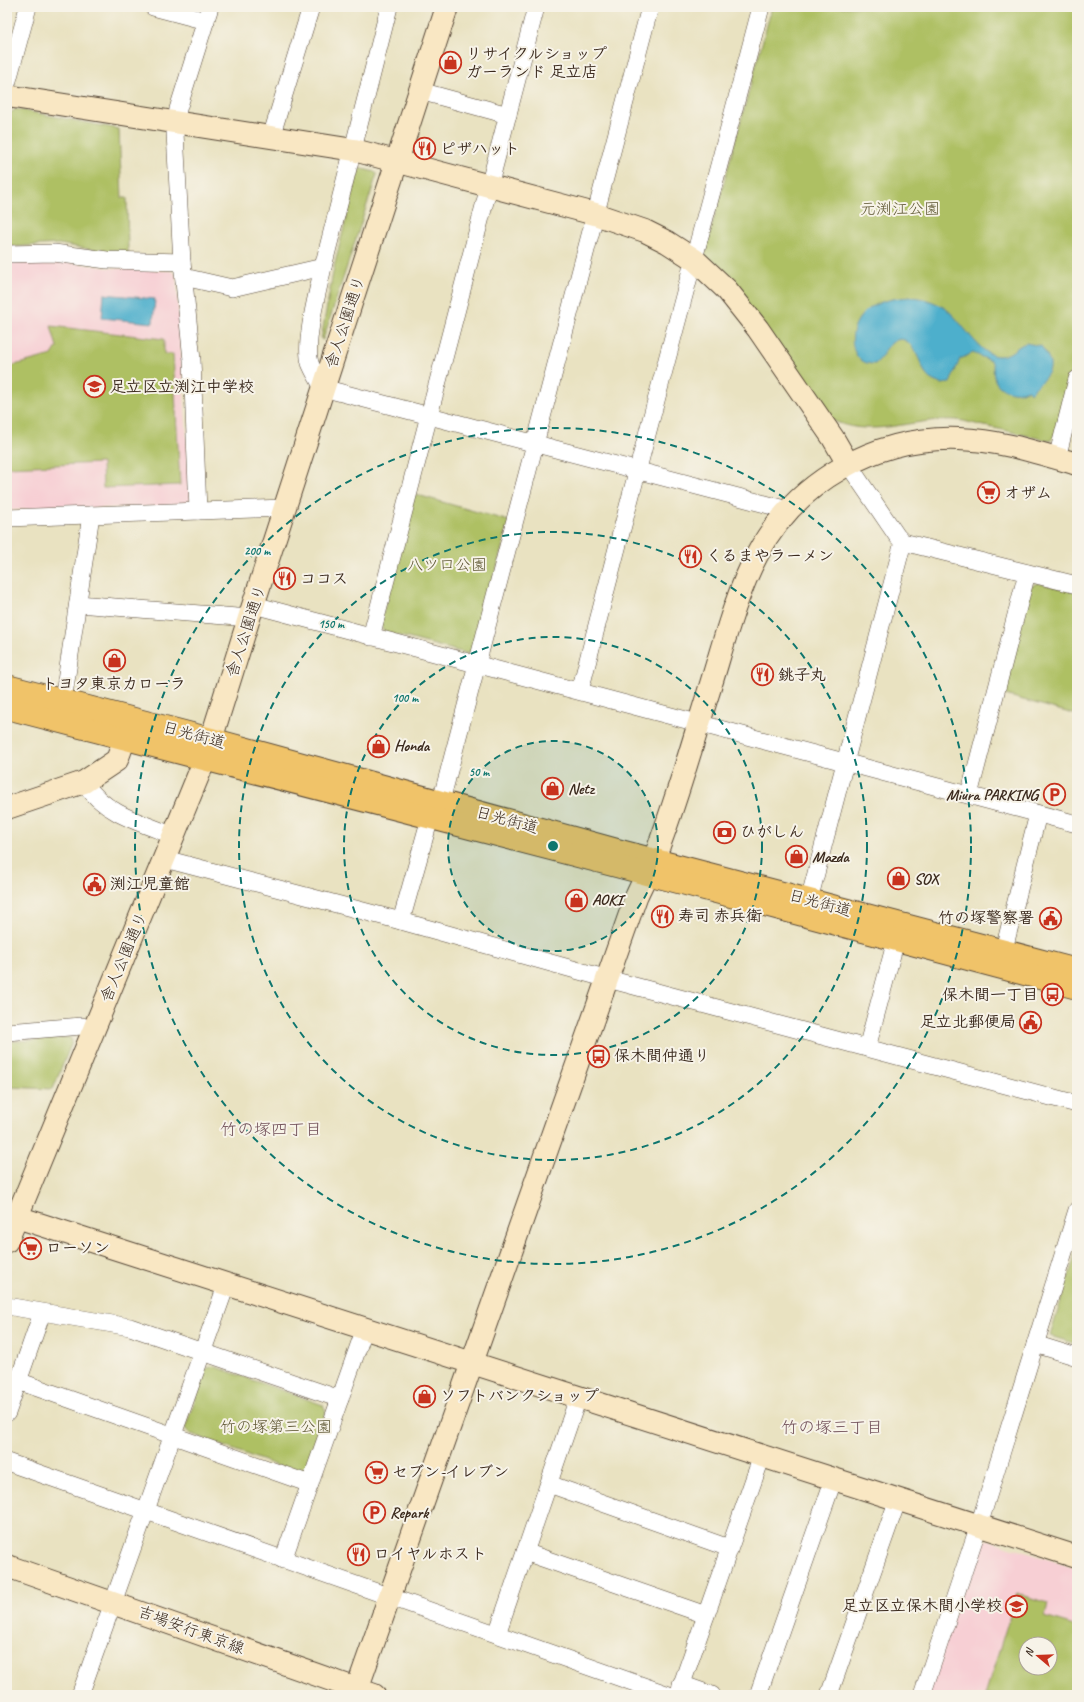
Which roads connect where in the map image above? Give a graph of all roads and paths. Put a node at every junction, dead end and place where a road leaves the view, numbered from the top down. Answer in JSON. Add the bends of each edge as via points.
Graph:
{"nodes":[{"id":1,"x":28,"y":7,"type":"edge"},
{"id":2,"x":153,"y":7,"type":"edge"},
{"id":3,"x":311,"y":7,"type":"edge"},
{"id":4,"x":389,"y":7,"type":"edge"},
{"id":5,"x":447,"y":7,"type":"edge"},
{"id":6,"x":536,"y":7,"type":"edge"},
{"id":7,"x":650,"y":7,"type":"edge"},
{"id":8,"x":761,"y":7,"type":"edge"},
{"id":9,"x":208,"y":14,"type":"edge"},
{"id":10,"x":7,"y":84,"type":"edge"},
{"id":11,"x":420,"y":91,"type":"junction"},
{"id":12,"x":7,"y":96,"type":"edge"},
{"id":13,"x":508,"y":115,"type":"junction"},
{"id":14,"x":176,"y":123,"type":"junction"},
{"id":15,"x":271,"y":137,"type":"junction"},
{"id":16,"x":354,"y":150,"type":"junction"},
{"id":17,"x":397,"y":160,"type":"junction"},
{"id":18,"x":490,"y":186,"type":"junction"},
{"id":19,"x":595,"y":214,"type":"junction"},
{"id":20,"x":7,"y":254,"type":"edge"},
{"id":21,"x":695,"y":260,"type":"junction"},
{"id":22,"x":323,"y":267,"type":"junction"},
{"id":23,"x":183,"y":270,"type":"junction"},
{"id":24,"x":1077,"y":379,"type":"edge"},
{"id":25,"x":323,"y":388,"type":"junction"},
{"id":26,"x":429,"y":416,"type":"junction"},
{"id":27,"x":535,"y":444,"type":"junction"},
{"id":28,"x":1067,"y":461,"type":"edge"},
{"id":29,"x":848,"y":464,"type":"junction"},
{"id":30,"x":636,"y":471,"type":"junction"},
{"id":31,"x":285,"y":508,"type":"junction"},
{"id":32,"x":198,"y":510,"type":"junction"},
{"id":33,"x":788,"y":510,"type":"junction"},
{"id":34,"x":91,"y":515,"type":"junction"},
{"id":35,"x":7,"y":518,"type":"edge"},
{"id":36,"x":903,"y":542,"type":"junction"},
{"id":37,"x":1027,"y":573,"type":"junction"},
{"id":38,"x":1077,"y":585,"type":"edge"},
{"id":39,"x":78,"y":604,"type":"junction"},
{"id":40,"x":251,"y":612,"type":"junction"},
{"id":41,"x":371,"y":637,"type":"junction"},
{"id":42,"x":478,"y":664,"type":"junction"},
{"id":43,"x":7,"y":686,"type":"edge"},
{"id":44,"x":580,"y":692,"type":"junction"},
{"id":45,"x":63,"y":702,"type":"junction"},
{"id":46,"x":7,"y":708,"type":"edge"},
{"id":47,"x":698,"y":724,"type":"junction"},
{"id":48,"x":125,"y":738,"type":"junction"},
{"id":49,"x":208,"y":749,"type":"junction"},
{"id":50,"x":846,"y":762,"type":"junction"},
{"id":51,"x":84,"y":782,"type":"junction"},
{"id":52,"x":969,"y":795,"type":"junction"},
{"id":53,"x":7,"y":808,"type":"edge"},
{"id":54,"x":435,"y":810,"type":"junction"},
{"id":55,"x":1038,"y":814,"type":"junction"},
{"id":56,"x":1077,"y":824,"type":"edge"},
{"id":57,"x":175,"y":836,"type":"junction"},
{"id":58,"x":165,"y":859,"type":"junction"},
{"id":59,"x":650,"y":867,"type":"junction"},
{"id":60,"x":809,"y":900,"type":"junction"},
{"id":61,"x":401,"y":921,"type":"junction"},
{"id":62,"x":896,"y":940,"type":"junction"},
{"id":63,"x":1001,"y":959,"type":"junction"},
{"id":64,"x":1077,"y":970,"type":"edge"},
{"id":65,"x":608,"y":979,"type":"junction"},
{"id":66,"x":1077,"y":988,"type":"edge"},
{"id":67,"x":93,"y":1030,"type":"junction"},
{"id":68,"x":7,"y":1032,"type":"edge"},
{"id":69,"x":867,"y":1048,"type":"junction"},
{"id":70,"x":1077,"y":1104,"type":"edge"},
{"id":71,"x":1077,"y":1210,"type":"edge"},
{"id":72,"x":18,"y":1217,"type":"junction"},
{"id":73,"x":7,"y":1241,"type":"edge"},
{"id":74,"x":227,"y":1283,"type":"junction"},
{"id":75,"x":7,"y":1306,"type":"edge"},
{"id":76,"x":42,"y":1313,"type":"junction"},
{"id":77,"x":365,"y":1328,"type":"junction"},
{"id":78,"x":1035,"y":1344,"type":"junction"},
{"id":79,"x":202,"y":1353,"type":"junction"},
{"id":80,"x":1077,"y":1357,"type":"edge"},
{"id":81,"x":472,"y":1363,"type":"junction"},
{"id":82,"x":18,"y":1381,"type":"junction"},
{"id":83,"x":578,"y":1398,"type":"junction"},
{"id":84,"x":340,"y":1399,"type":"junction"},
{"id":85,"x":7,"y":1412,"type":"edge"},
{"id":86,"x":173,"y":1435,"type":"junction"},
{"id":87,"x":762,"y":1456,"type":"junction"},
{"id":88,"x":7,"y":1462,"type":"edge"},
{"id":89,"x":834,"y":1478,"type":"junction"},
{"id":90,"x":310,"y":1484,"type":"junction"},
{"id":91,"x":549,"y":1484,"type":"junction"},
{"id":92,"x":898,"y":1499,"type":"junction"},
{"id":93,"x":145,"y":1511,"type":"junction"},
{"id":94,"x":979,"y":1525,"type":"junction"},
{"id":95,"x":729,"y":1548,"type":"junction"},
{"id":96,"x":525,"y":1552,"type":"junction"},
{"id":97,"x":1077,"y":1557,"type":"edge"},
{"id":98,"x":283,"y":1560,"type":"junction"},
{"id":99,"x":7,"y":1566,"type":"edge"},
{"id":100,"x":389,"y":1597,"type":"junction"},
{"id":101,"x":113,"y":1603,"type":"junction"},
{"id":102,"x":706,"y":1615,"type":"junction"},
{"id":103,"x":497,"y":1634,"type":"junction"},
{"id":104,"x":676,"y":1691,"type":"edge"},
{"id":105,"x":362,"y":1693,"type":"edge"},
{"id":106,"x":81,"y":1695,"type":"edge"},
{"id":107,"x":712,"y":1695,"type":"edge"},
{"id":108,"x":758,"y":1695,"type":"edge"},
{"id":109,"x":829,"y":1695,"type":"edge"},
{"id":110,"x":922,"y":1695,"type":"edge"}],
"edges":[{"from":1,"to":10,"type":"street"},
{"from":2,"to":9,"type":"street"},
{"from":3,"to":15,"type":"street"},
{"from":4,"to":16,"type":"street"},
{"from":5,"to":11,"type":"street","name":"舎人公園通り"},
{"from":6,"to":13,"type":"street"},
{"from":7,"to":19,"type":"street"},
{"from":8,"to":21,"type":"street"},
{"from":9,"to":14,"type":"street","via":[[178,109]]},
{"from":11,"to":13,"type":"street"},
{"from":11,"to":17,"type":"street","name":"舎人公園通り"},
{"from":12,"to":14,"type":"street"},
{"from":13,"to":18,"type":"street"},
{"from":14,"to":15,"type":"street"},
{"from":14,"to":23,"type":"street"},
{"from":15,"to":16,"type":"street"},
{"from":16,"to":17,"type":"street"},
{"from":16,"to":22,"type":"street"},
{"from":17,"to":18,"type":"street"},
{"from":17,"to":25,"type":"street","name":"舎人公園通り"},
{"from":18,"to":19,"type":"street"},
{"from":18,"to":26,"type":"street"},
{"from":19,"to":21,"type":"street","via":[[645,231]]},
{"from":19,"to":27,"type":"street"},
{"from":20,"to":23,"type":"street","via":[[54,253]]},
{"from":21,"to":29,"type":"street","via":[[727,290],[758,329]]},
{"from":21,"to":30,"type":"street"},
{"from":22,"to":23,"type":"street","via":[[232,288]]},
{"from":22,"to":25,"type":"street","via":[[308,348],[310,364]]},
{"from":23,"to":32,"type":"street","via":[[192,360]]},
{"from":24,"to":28,"type":"street"},
{"from":25,"to":26,"type":"street"},
{"from":25,"to":31,"type":"street","name":"舎人公園通り"},
{"from":26,"to":27,"type":"street"},
{"from":26,"to":41,"type":"street"},
{"from":27,"to":30,"type":"street"},
{"from":27,"to":42,"type":"street"},
{"from":28,"to":29,"type":"street","via":[[984,441],[937,439],[892,446]]},
{"from":29,"to":33,"type":"street","via":[[809,490]]},
{"from":29,"to":36,"type":"street"},
{"from":30,"to":33,"type":"street"},
{"from":30,"to":44,"type":"street"},
{"from":31,"to":32,"type":"street"},
{"from":31,"to":40,"type":"street","name":"舎人公園通り"},
{"from":32,"to":34,"type":"street"},
{"from":33,"to":47,"type":"street","via":[[771,532],[748,573]]},
{"from":34,"to":35,"type":"street"},
{"from":34,"to":39,"type":"street"},
{"from":36,"to":37,"type":"street"},
{"from":36,"to":50,"type":"street"},
{"from":37,"to":38,"type":"street"},
{"from":37,"to":52,"type":"street"},
{"from":39,"to":40,"type":"street"},
{"from":39,"to":45,"type":"street"},
{"from":40,"to":41,"type":"street"},
{"from":40,"to":49,"type":"street","name":"舎人公園通り"},
{"from":41,"to":42,"type":"street"},
{"from":42,"to":44,"type":"street"},
{"from":42,"to":54,"type":"street"},
{"from":43,"to":45,"type":"highway","name":"日光街道"},
{"from":44,"to":47,"type":"street"},
{"from":45,"to":49,"type":"highway","name":"日光街道"},
{"from":46,"to":48,"type":"highway","name":"日光街道"},
{"from":47,"to":50,"type":"street"},
{"from":47,"to":59,"type":"street"},
{"from":48,"to":49,"type":"highway","name":"日光街道"},
{"from":48,"to":51,"type":"street","via":[[117,760]]},
{"from":49,"to":54,"type":"highway","name":"日光街道"},
{"from":49,"to":57,"type":"street","name":"舎人公園通り"},
{"from":50,"to":52,"type":"street"},
{"from":50,"to":60,"type":"street"},
{"from":51,"to":53,"type":"street"},
{"from":51,"to":57,"type":"street","via":[[90,792],[112,810]]},
{"from":52,"to":55,"type":"street"},
{"from":54,"to":59,"type":"highway","name":"日光街道"},
{"from":54,"to":61,"type":"street"},
{"from":55,"to":56,"type":"street"},
{"from":55,"to":63,"type":"street"},
{"from":57,"to":58,"type":"street","name":"舎人公園通り"},
{"from":58,"to":61,"type":"street"},
{"from":58,"to":67,"type":"street","name":"舎人公園通り"},
{"from":59,"to":60,"type":"highway","name":"日光街道"},
{"from":59,"to":62,"type":"highway","name":"日光街道"},
{"from":59,"to":65,"type":"street","via":[[636,897]]},
{"from":60,"to":63,"type":"highway","name":"日光街道"},
{"from":61,"to":65,"type":"street"},
{"from":62,"to":63,"type":"highway","name":"日光街道"},
{"from":62,"to":69,"type":"street"},
{"from":63,"to":64,"type":"highway","name":"日光街道"},
{"from":63,"to":66,"type":"highway","name":"日光街道"},
{"from":65,"to":69,"type":"street"},
{"from":65,"to":81,"type":"street"},
{"from":67,"to":68,"type":"street","via":[[82,1026]]},
{"from":67,"to":72,"type":"street","name":"舎人公園通り"},
{"from":69,"to":70,"type":"street"},
{"from":71,"to":78,"type":"street"},
{"from":72,"to":73,"type":"street","name":"舎人公園通り"},
{"from":72,"to":74,"type":"street"},
{"from":74,"to":77,"type":"street"},
{"from":74,"to":79,"type":"street"},
{"from":75,"to":76,"type":"street"},
{"from":76,"to":79,"type":"street","via":[[130,1327]]},
{"from":76,"to":82,"type":"street"},
{"from":77,"to":81,"type":"street"},
{"from":77,"to":84,"type":"street"},
{"from":78,"to":80,"type":"street"},
{"from":78,"to":94,"type":"street"},
{"from":79,"to":84,"type":"street"},
{"from":79,"to":86,"type":"street"},
{"from":81,"to":83,"type":"street"},
{"from":81,"to":100,"type":"street"},
{"from":82,"to":85,"type":"street"},
{"from":82,"to":86,"type":"street"},
{"from":83,"to":87,"type":"street"},
{"from":83,"to":91,"type":"street"},
{"from":84,"to":90,"type":"street"},
{"from":86,"to":90,"type":"street"},
{"from":86,"to":93,"type":"street"},
{"from":87,"to":89,"type":"street"},
{"from":87,"to":95,"type":"street"},
{"from":88,"to":93,"type":"street"},
{"from":89,"to":92,"type":"street"},
{"from":89,"to":108,"type":"street"},
{"from":90,"to":98,"type":"street"},
{"from":91,"to":95,"type":"street"},
{"from":91,"to":96,"type":"street"},
{"from":92,"to":94,"type":"street"},
{"from":92,"to":109,"type":"street"},
{"from":93,"to":98,"type":"street"},
{"from":93,"to":101,"type":"street"},
{"from":94,"to":97,"type":"street"},
{"from":94,"to":110,"type":"street"},
{"from":95,"to":102,"type":"street"},
{"from":96,"to":102,"type":"street"},
{"from":96,"to":103,"type":"street"},
{"from":98,"to":100,"type":"street"},
{"from":99,"to":101,"type":"street","name":"吉場安行東京線"},
{"from":100,"to":103,"type":"street"},
{"from":100,"to":105,"type":"street"},
{"from":101,"to":105,"type":"street","name":"吉場安行東京線"},
{"from":101,"to":106,"type":"street"},
{"from":102,"to":104,"type":"street"},
{"from":103,"to":104,"type":"street"},
{"from":104,"to":107,"type":"street"}]}
